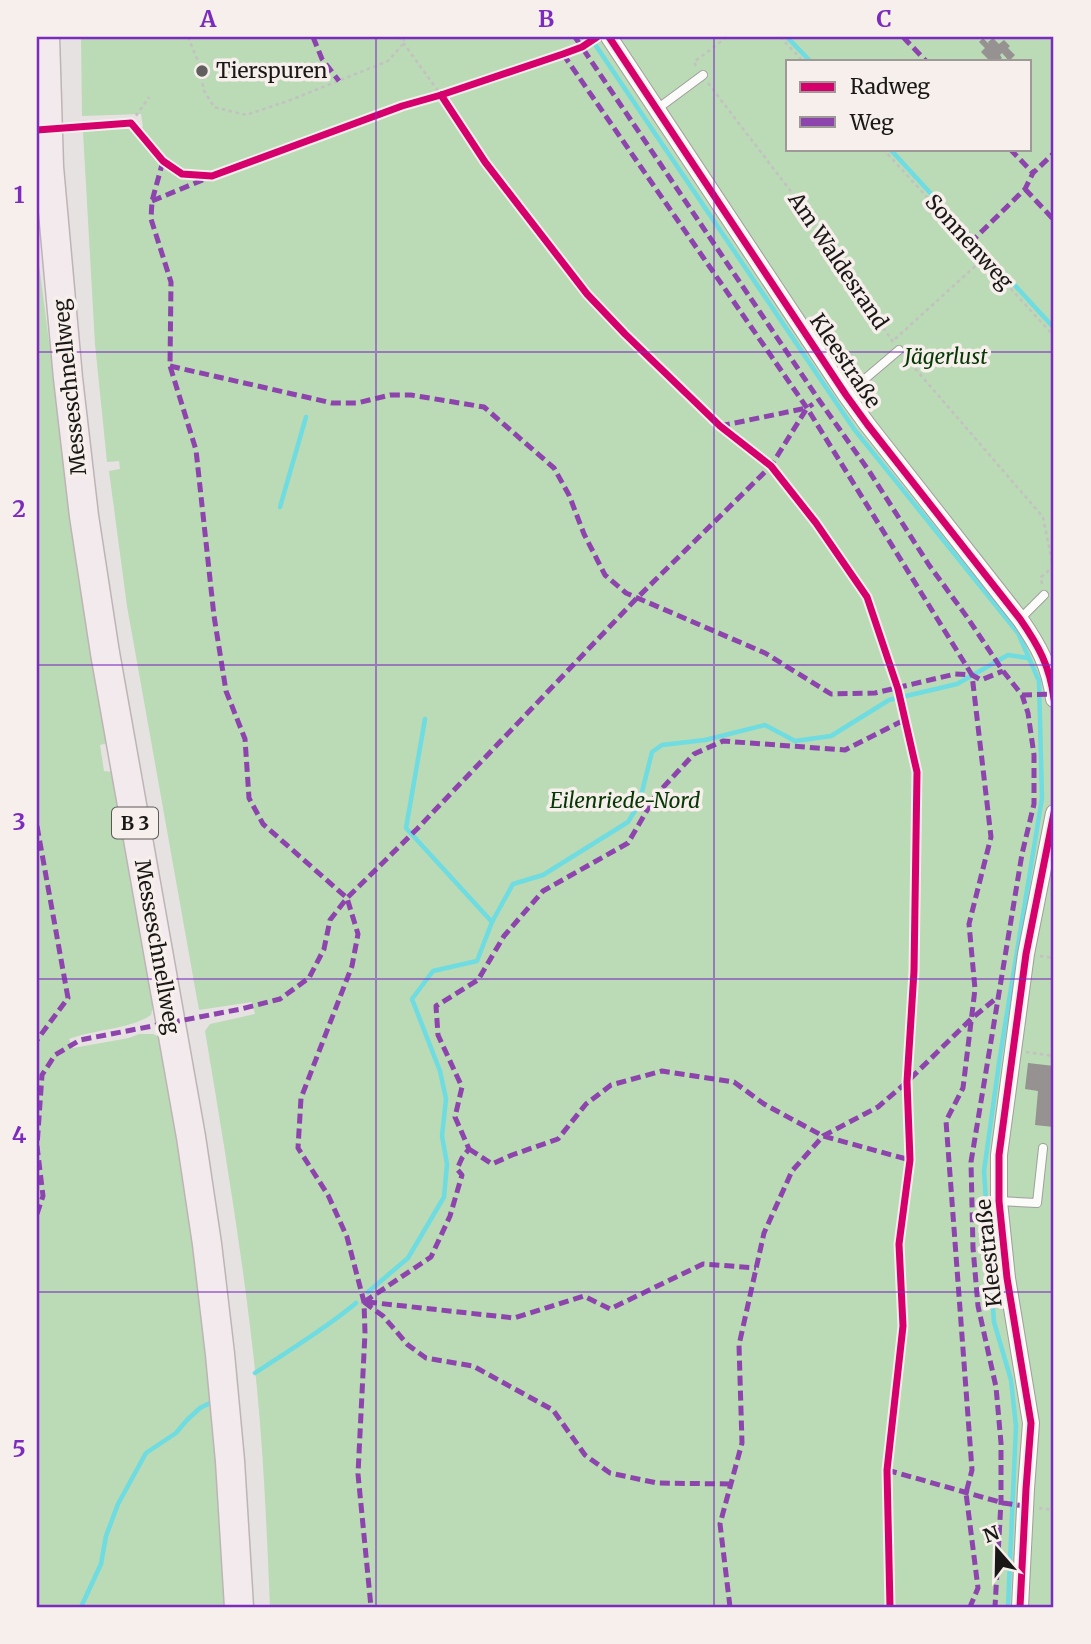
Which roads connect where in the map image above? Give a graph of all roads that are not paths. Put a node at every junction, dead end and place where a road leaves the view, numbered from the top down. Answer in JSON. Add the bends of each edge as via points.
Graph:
{"nodes":[{"id":1,"x":44,"y":37,"type":"edge"},
{"id":2,"x":63,"y":37,"type":"edge"},
{"id":3,"x":609,"y":37,"type":"edge"},
{"id":4,"x":703,"y":75,"type":"road end"},
{"id":5,"x":657,"y":109,"type":"junction"},
{"id":6,"x":899,"y":350,"type":"road end"},
{"id":7,"x":846,"y":395,"type":"junction"},
{"id":8,"x":1044,"y":595,"type":"road end"},
{"id":9,"x":1020,"y":619,"type":"junction"},
{"id":10,"x":1054,"y":699,"type":"edge"},
{"id":11,"x":1054,"y":813,"type":"edge"},
{"id":12,"x":1043,"y":1148,"type":"dead end"},
{"id":13,"x":999,"y":1201,"type":"junction"},
{"id":14,"x":239,"y":1607,"type":"edge"},
{"id":15,"x":254,"y":1607,"type":"edge"},
{"id":16,"x":1020,"y":1607,"type":"edge"}],
"edges":[{"from":1,"to":14,"type":"highway","name":"Messeschnellweg","number":"B 3","via":[[49,167],[83,502],[207,1244],[229,1447]]},
{"from":2,"to":15,"type":"highway","name":"Messeschnellweg","number":"B 3","via":[[69,205],[99,515],[207,1134],[236,1353]]},
{"from":3,"to":5,"type":"street","name":"Kleestraße"},
{"from":4,"to":5,"type":"lane"},
{"from":5,"to":7,"type":"street","name":"Kleestraße"},
{"from":6,"to":7,"type":"lane"},
{"from":7,"to":9,"type":"street","name":"Kleestraße"},
{"from":8,"to":9,"type":"lane"},
{"from":9,"to":10,"type":"street","name":"Kleestraße","via":[[1043,655]]},
{"from":11,"to":13,"type":"street","name":"Kleestraße","via":[[1012,1050],[999,1155]]},
{"from":12,"to":13,"type":"lane","via":[[1037,1203]]},
{"from":13,"to":16,"type":"street","name":"Kleestraße","via":[[1031,1423]]}]}
